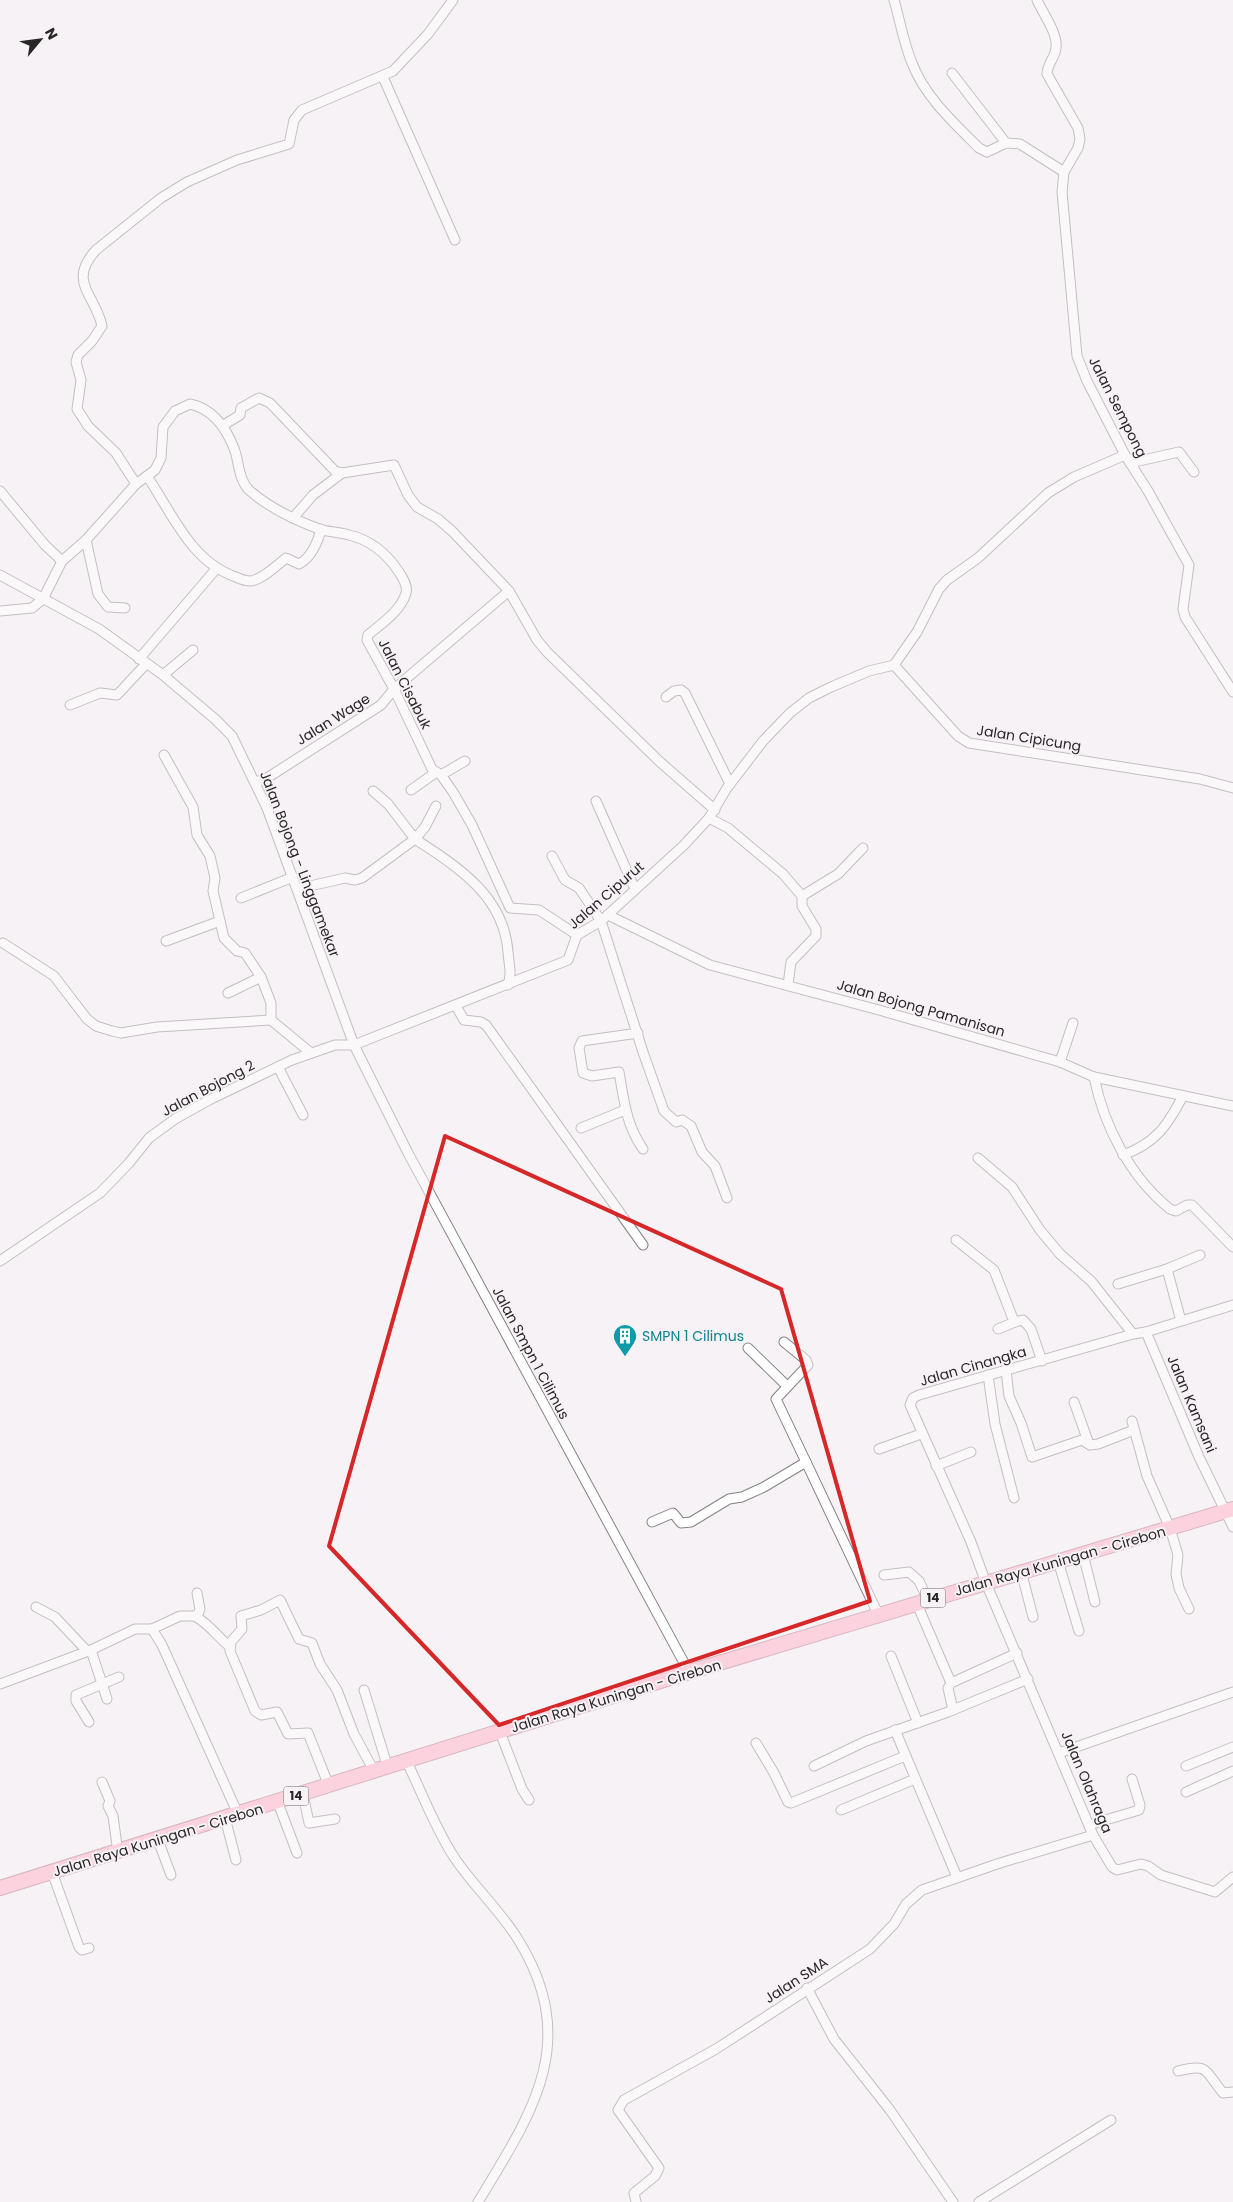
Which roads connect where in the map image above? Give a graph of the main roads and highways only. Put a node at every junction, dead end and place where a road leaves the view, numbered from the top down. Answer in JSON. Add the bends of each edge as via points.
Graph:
{"nodes":[{"id":1,"x":1230,"y":1511,"type":"edge"},
{"id":2,"x":0,"y":1888,"type":"edge"}],
"edges":[{"from":1,"to":2,"type":"highway","name":"Jalan Raya Kuningan - Cirebon","number":"14","via":[[689,1672]]}]}
